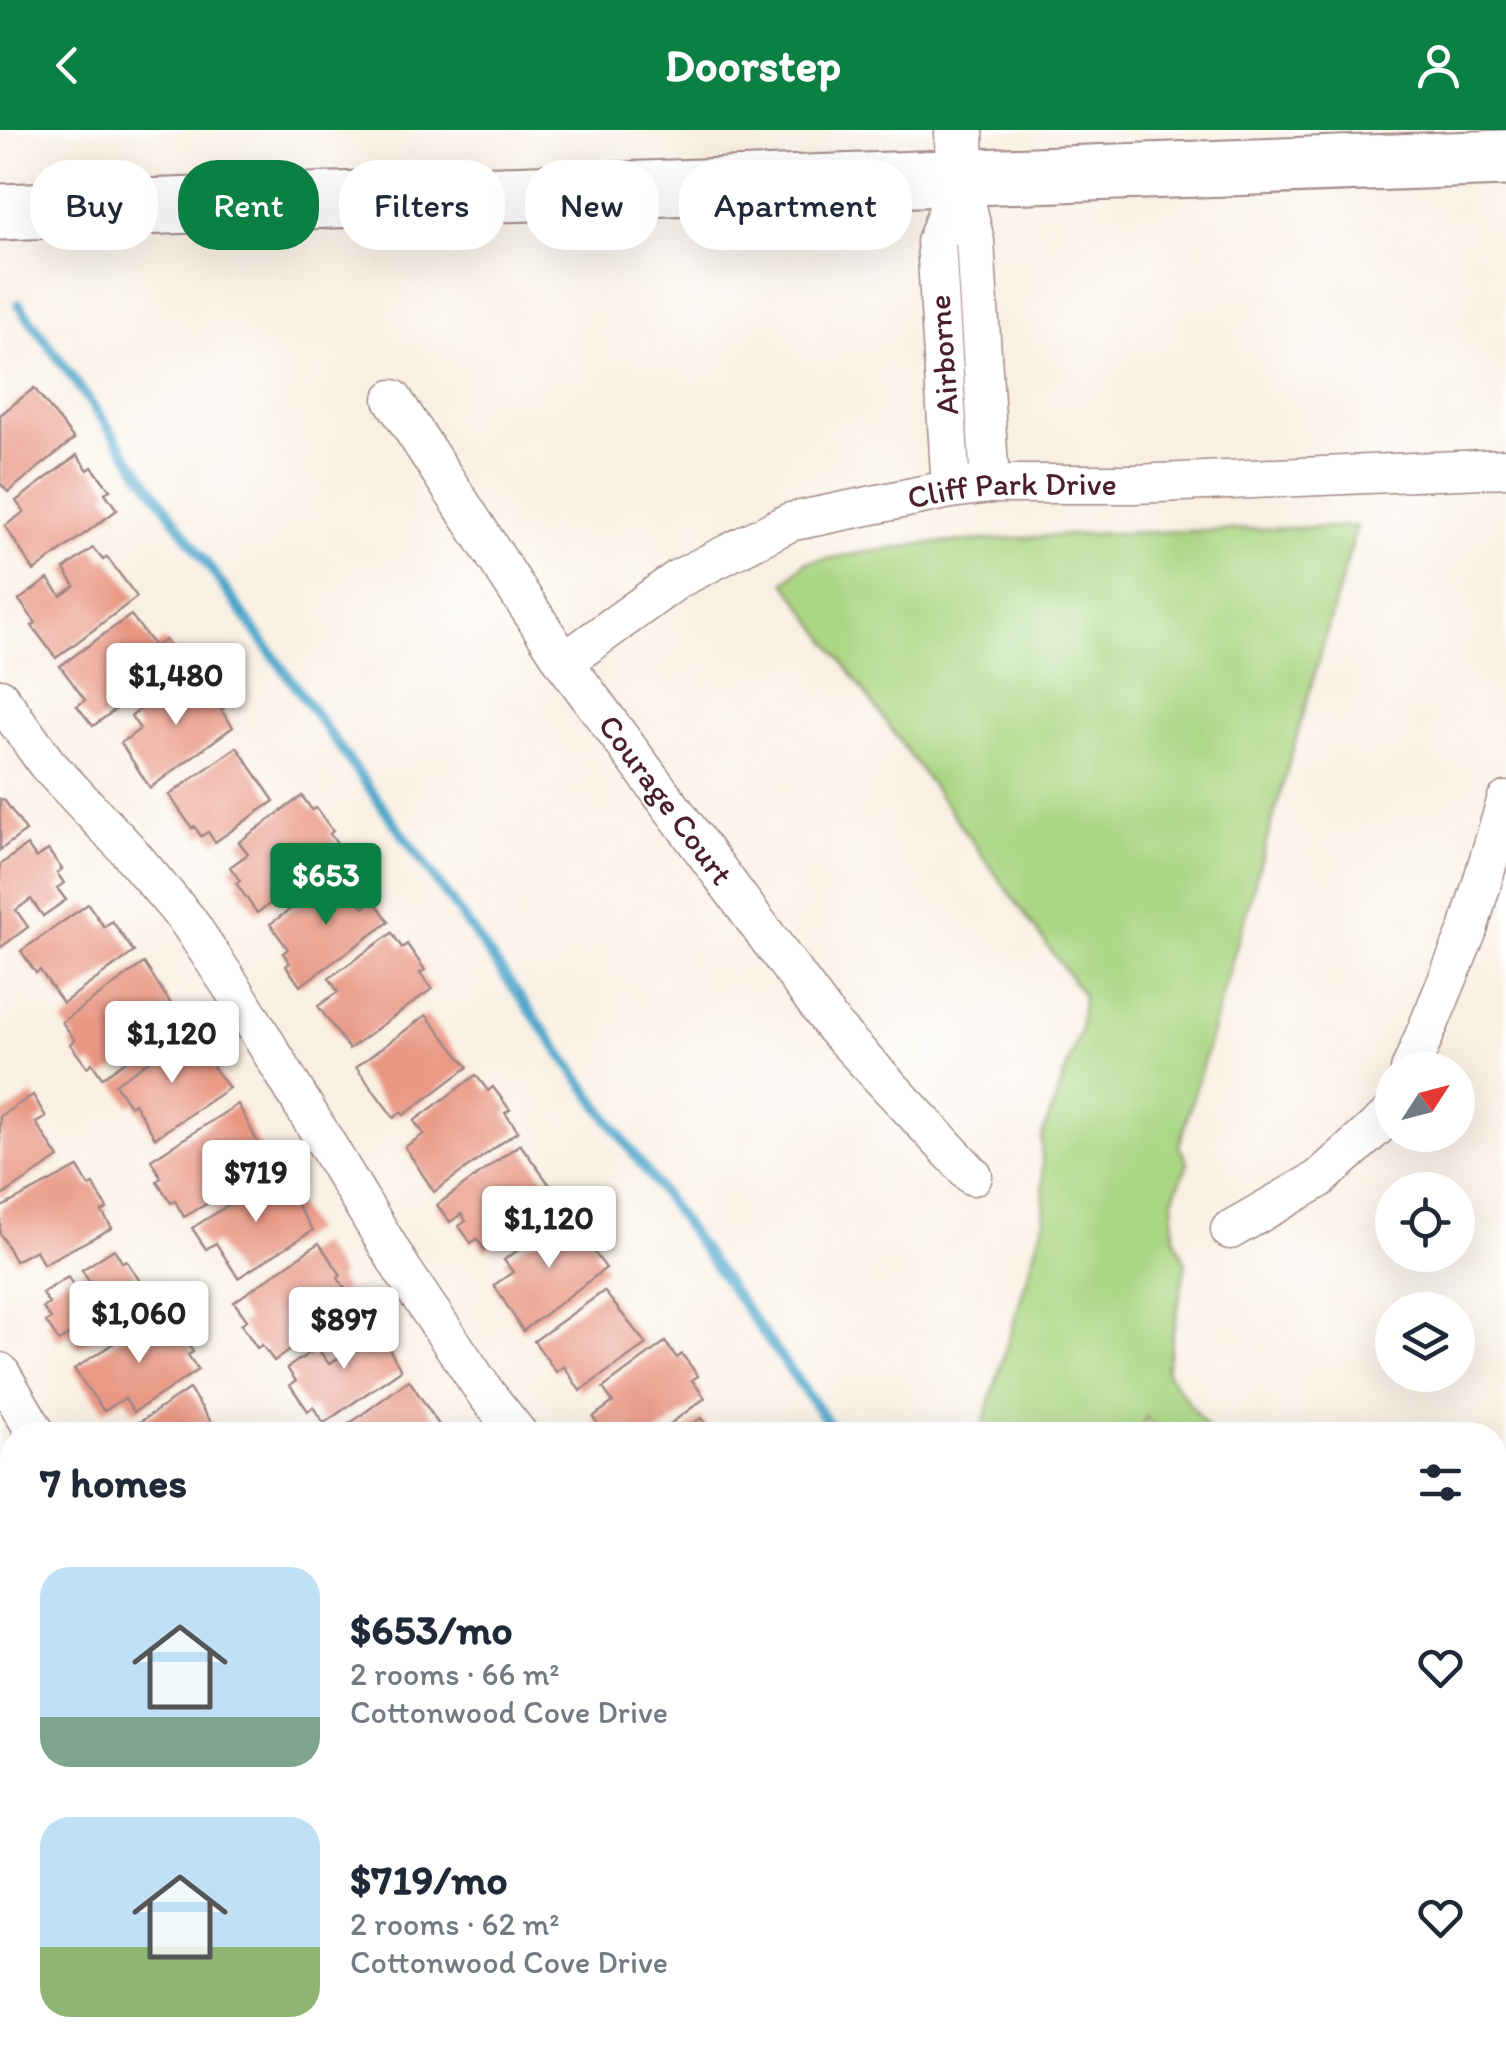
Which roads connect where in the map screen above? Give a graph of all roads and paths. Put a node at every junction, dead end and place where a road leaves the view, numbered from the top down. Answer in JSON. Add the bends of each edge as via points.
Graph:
{"nodes":[{"id":1,"x":960,"y":153,"type":"edge"},
{"id":2,"x":1506,"y":158,"type":"edge"},
{"id":3,"x":0,"y":212,"type":"edge"},
{"id":4,"x":393,"y":399,"type":"dead end"},
{"id":5,"x":1506,"y":468,"type":"edge"},
{"id":6,"x":990,"y":484,"type":"junction"},
{"id":7,"x":951,"y":488,"type":"junction"},
{"id":8,"x":564,"y":662,"type":"junction"},
{"id":9,"x":0,"y":698,"type":"edge"},
{"id":10,"x":1506,"y":801,"type":"edge"},
{"id":11,"x":1417,"y":1052,"type":"edge"},
{"id":12,"x":1375,"y":1128,"type":"edge"},
{"id":13,"x":973,"y":1176,"type":"dead end"},
{"id":14,"x":1230,"y":1230,"type":"dead end"},
{"id":15,"x":0,"y":1372,"type":"edge"},
{"id":16,"x":29,"y":1422,"type":"edge"},
{"id":17,"x":508,"y":1422,"type":"edge"}],
"edges":[{"from":1,"to":2,"type":"main road"},
{"from":1,"to":3,"type":"main road"},
{"from":1,"to":6,"type":"street","name":"Airborne","via":[[975,241]]},
{"from":1,"to":7,"type":"street","name":"Airborne","via":[[936,242]]},
{"from":4,"to":8,"type":"street","name":"Courage Court"},
{"from":5,"to":6,"type":"street","name":"Cliff Park Drive"},
{"from":6,"to":7,"type":"street","name":"Cliff Park Drive"},
{"from":7,"to":8,"type":"street","name":"Cliff Park Drive","via":[[790,522],[678,579]]},
{"from":8,"to":13,"type":"street","name":"Courage Court","via":[[834,1027]]},
{"from":9,"to":17,"type":"street","via":[[47,764],[188,922],[403,1271]]},
{"from":10,"to":11,"type":"street","via":[[1468,930]]},
{"from":12,"to":14,"type":"street","via":[[1319,1179]]},
{"from":15,"to":16,"type":"street"}]}
